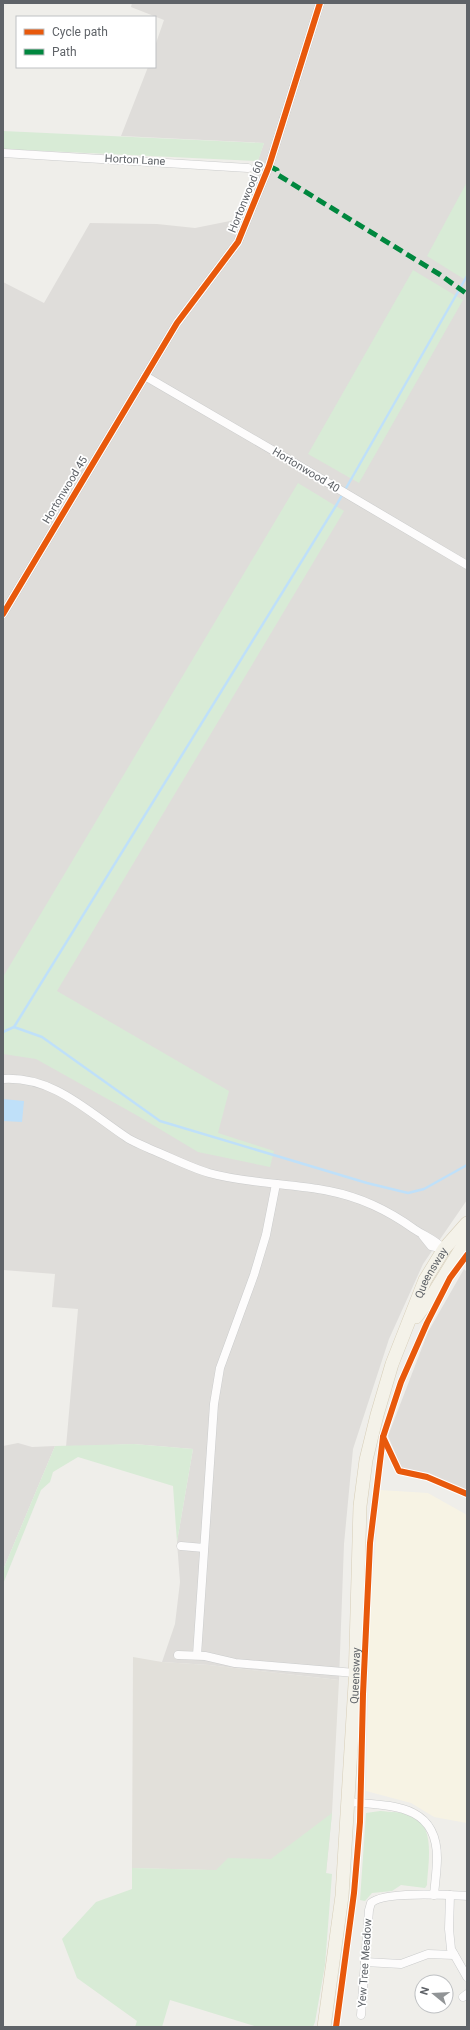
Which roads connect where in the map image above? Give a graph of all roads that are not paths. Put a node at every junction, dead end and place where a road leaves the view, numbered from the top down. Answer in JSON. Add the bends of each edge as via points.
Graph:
{"nodes":[{"id":1,"x":320,"y":3,"type":"edge"},
{"id":2,"x":3,"y":152,"type":"edge"},
{"id":3,"x":248,"y":168,"type":"dead end"},
{"id":4,"x":145,"y":376,"type":"junction"},
{"id":5,"x":467,"y":565,"type":"edge"},
{"id":6,"x":3,"y":614,"type":"edge"},
{"id":7,"x":3,"y":1079,"type":"edge"},
{"id":8,"x":276,"y":1184,"type":"junction"},
{"id":9,"x":467,"y":1223,"type":"edge"},
{"id":10,"x":467,"y":1238,"type":"edge"},
{"id":11,"x":444,"y":1249,"type":"junction"},
{"id":12,"x":455,"y":1257,"type":"junction"},
{"id":13,"x":406,"y":1330,"type":"junction"},
{"id":14,"x":181,"y":1546,"type":"dead end"},
{"id":15,"x":204,"y":1548,"type":"junction"},
{"id":16,"x":178,"y":1654,"type":"dead end"},
{"id":17,"x":197,"y":1655,"type":"junction"},
{"id":18,"x":355,"y":1673,"type":"junction"},
{"id":19,"x":349,"y":1802,"type":"junction"},
{"id":20,"x":434,"y":1895,"type":"junction"},
{"id":21,"x":450,"y":1895,"type":"junction"},
{"id":22,"x":467,"y":1896,"type":"edge"},
{"id":23,"x":454,"y":1955,"type":"junction"},
{"id":24,"x":365,"y":1962,"type":"junction"},
{"id":25,"x":467,"y":1977,"type":"edge"},
{"id":26,"x":361,"y":2015,"type":"dead end"},
{"id":27,"x":324,"y":2027,"type":"edge"}],
"edges":[{"from":1,"to":4,"type":"street","name":"Hortonwood 60","via":[[269,166],[238,242],[177,323]]},
{"from":2,"to":3,"type":"street","name":"Horton Lane"},
{"from":4,"to":5,"type":"street","name":"Hortonwood 40"},
{"from":4,"to":6,"type":"street","name":"Hortonwood 45"},
{"from":7,"to":8,"type":"street","via":[[12,1078],[45,1084],[73,1098],[127,1138],[173,1159],[210,1173]]},
{"from":8,"to":11,"type":"street","via":[[329,1191],[361,1200],[397,1217],[421,1234],[431,1246]]},
{"from":8,"to":15,"type":"street","via":[[266,1235],[254,1276],[220,1368],[214,1404]]},
{"from":9,"to":11,"type":"main road","name":"Queensway"},
{"from":10,"to":12,"type":"main road","name":"Queensway"},
{"from":11,"to":12,"type":"main road"},
{"from":11,"to":13,"type":"main road","name":"Queensway","via":[[425,1280]]},
{"from":12,"to":13,"type":"main road","name":"Queensway","via":[[432,1296]]},
{"from":13,"to":18,"type":"main road","name":"Queensway","via":[[392,1364],[377,1415],[362,1485]]},
{"from":14,"to":15,"type":"street"},
{"from":15,"to":17,"type":"street"},
{"from":16,"to":17,"type":"street"},
{"from":17,"to":18,"type":"street","via":[[235,1663]]},
{"from":18,"to":19,"type":"main road","name":"Queensway"},
{"from":19,"to":20,"type":"street","via":[[395,1807],[422,1817],[436,1844]]},
{"from":19,"to":27,"type":"main road","name":"Queensway","via":[[342,1896]]},
{"from":20,"to":21,"type":"street","name":"Yew Tree Meadow"},
{"from":20,"to":24,"type":"street","name":"Yew Tree Meadow","via":[[404,1895],[374,1900],[369,1910]]},
{"from":21,"to":22,"type":"street","name":"Yew Tree Meadow"},
{"from":21,"to":23,"type":"street","via":[[450,1939]]},
{"from":23,"to":24,"type":"street","via":[[428,1954],[401,1964]]},
{"from":23,"to":25,"type":"street"},
{"from":24,"to":26,"type":"street","name":"Yew Tree Meadow"}]}
